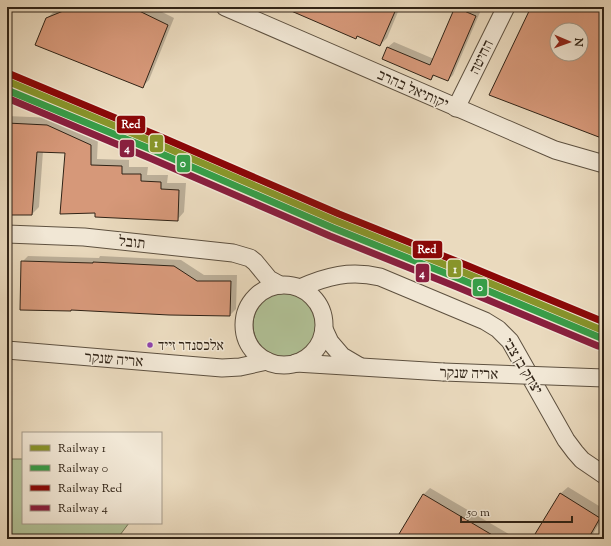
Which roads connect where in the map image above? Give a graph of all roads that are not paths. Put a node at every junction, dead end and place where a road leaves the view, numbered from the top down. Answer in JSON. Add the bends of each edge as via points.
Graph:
{"nodes":[{"id":1,"x":225,"y":7,"type":"edge"},
{"id":2,"x":506,"y":7,"type":"edge"},
{"id":3,"x":456,"y":108,"type":"junction"},
{"id":4,"x":604,"y":164,"type":"edge"},
{"id":5,"x":7,"y":234,"type":"edge"},
{"id":6,"x":255,"y":262,"type":"junction"},
{"id":7,"x":346,"y":274,"type":"junction"},
{"id":8,"x":280,"y":285,"type":"junction"},
{"id":9,"x":300,"y":288,"type":"junction"},
{"id":10,"x":254,"y":299,"type":"junction"},
{"id":11,"x":322,"y":310,"type":"junction"},
{"id":12,"x":324,"y":329,"type":"junction"},
{"id":13,"x":248,"y":341,"type":"junction"},
{"id":14,"x":7,"y":350,"type":"edge"},
{"id":15,"x":267,"y":361,"type":"junction"},
{"id":16,"x":296,"y":363,"type":"junction"},
{"id":17,"x":359,"y":366,"type":"junction"},
{"id":18,"x":222,"y":368,"type":"junction"},
{"id":19,"x":604,"y":378,"type":"edge"},
{"id":20,"x":604,"y":475,"type":"edge"}],
"edges":[{"from":1,"to":3,"type":"street","name":"יקותיאל בהרב"},
{"from":2,"to":3,"type":"street","name":"החיטה"},
{"from":3,"to":4,"type":"street","name":"יקותיאל בהרב","via":[[555,150]]},
{"from":5,"to":6,"type":"street","name":"תובל","via":[[84,237],[224,251],[245,256]]},
{"from":6,"to":8,"type":"street","name":"תובל","via":[[269,279]]},
{"from":6,"to":10,"type":"street","via":[[258,287]]},
{"from":7,"to":9,"type":"street","name":"יצחק בן צבי","via":[[320,279]]},
{"from":7,"to":11,"type":"street","via":[[326,290],[322,299]]},
{"from":7,"to":20,"type":"street","name":"יצחק בן צבי","via":[[369,274],[380,277],[485,321],[498,329],[510,341],[566,440],[582,460]]},
{"from":8,"to":9,"type":"street"},
{"from":8,"to":10,"type":"street","via":[[266,290]]},
{"from":9,"to":11,"type":"street","via":[[316,300]]},
{"from":10,"to":13,"type":"street","via":[[245,320]]},
{"from":11,"to":12,"type":"street"},
{"from":12,"to":16,"type":"street","via":[[322,340],[316,350]]},
{"from":12,"to":17,"type":"street","name":"אריה שנקר","via":[[330,342],[342,356]]},
{"from":13,"to":15,"type":"street","via":[[256,353]]},
{"from":13,"to":18,"type":"street","via":[[241,355]]},
{"from":14,"to":18,"type":"street","name":"אריה שנקר"},
{"from":15,"to":16,"type":"street","via":[[286,365]]},
{"from":15,"to":18,"type":"street","name":"אריה שנקר"},
{"from":16,"to":17,"type":"street","name":"אריה שנקר"},
{"from":17,"to":19,"type":"street","name":"אריה שנקר","bridge":true}]}
